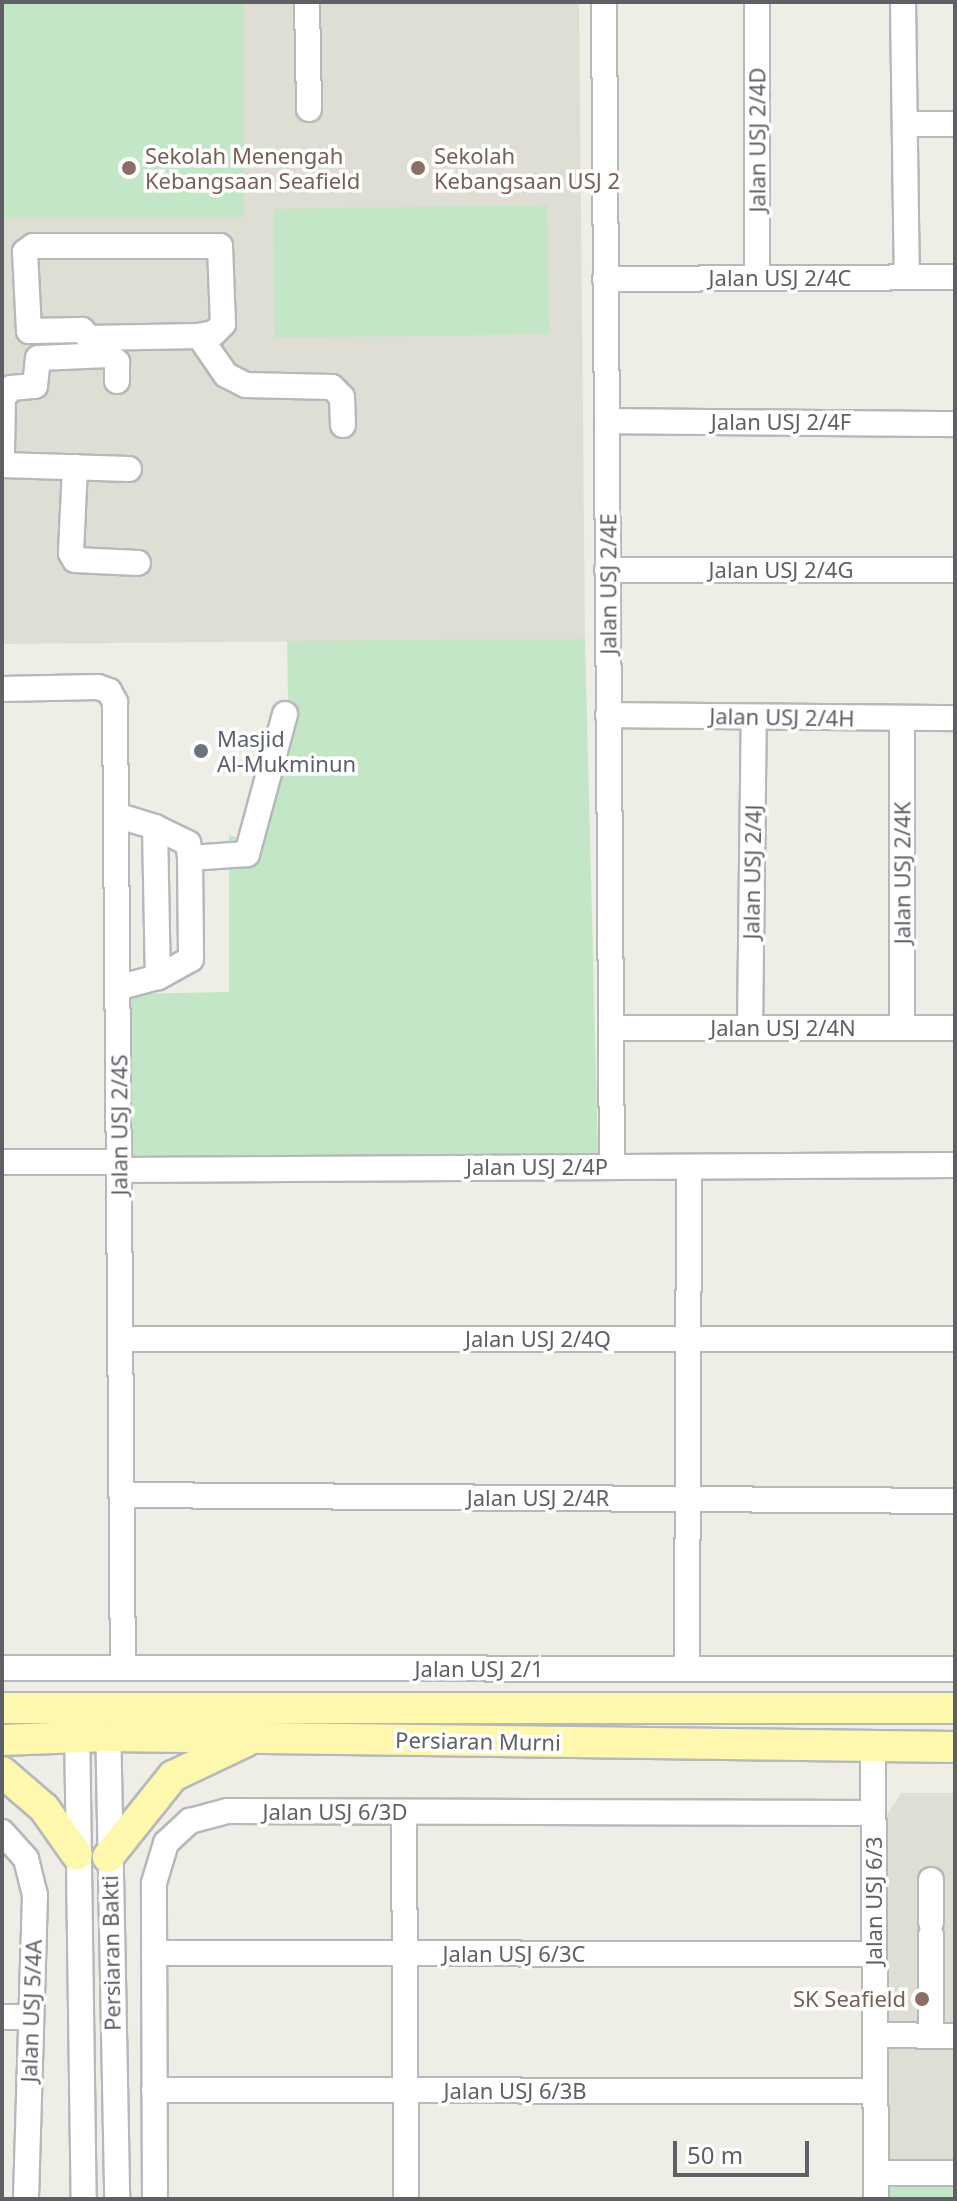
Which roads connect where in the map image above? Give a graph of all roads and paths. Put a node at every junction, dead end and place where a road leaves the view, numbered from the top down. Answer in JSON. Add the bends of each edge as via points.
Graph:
{"nodes":[{"id":1,"x":307,"y":2,"type":"edge"},
{"id":2,"x":604,"y":2,"type":"edge"},
{"id":3,"x":757,"y":2,"type":"edge"},
{"id":4,"x":903,"y":2,"type":"edge"},
{"id":5,"x":309,"y":109,"type":"dead end"},
{"id":6,"x":905,"y":124,"type":"junction"},
{"id":7,"x":955,"y":124,"type":"edge"},
{"id":8,"x":907,"y":277,"type":"junction"},
{"id":9,"x":955,"y":277,"type":"edge"},
{"id":10,"x":757,"y":278,"type":"junction"},
{"id":11,"x":605,"y":279,"type":"junction"},
{"id":12,"x":14,"y":318,"type":"edge"},
{"id":13,"x":199,"y":336,"type":"junction"},
{"id":14,"x":117,"y":381,"type":"dead end"},
{"id":15,"x":607,"y":421,"type":"junction"},
{"id":16,"x":955,"y":424,"type":"edge"},
{"id":17,"x":343,"y":425,"type":"dead end"},
{"id":18,"x":2,"y":453,"type":"edge"},
{"id":19,"x":2,"y":465,"type":"edge"},
{"id":20,"x":75,"y":467,"type":"junction"},
{"id":21,"x":129,"y":469,"type":"dead end"},
{"id":22,"x":138,"y":563,"type":"dead end"},
{"id":23,"x":607,"y":570,"type":"junction"},
{"id":24,"x":955,"y":570,"type":"edge"},
{"id":25,"x":2,"y":689,"type":"edge"},
{"id":26,"x":285,"y":714,"type":"dead end"},
{"id":27,"x":608,"y":715,"type":"junction"},
{"id":28,"x":754,"y":717,"type":"junction"},
{"id":29,"x":902,"y":718,"type":"junction"},
{"id":30,"x":955,"y":718,"type":"edge"},
{"id":31,"x":116,"y":815,"type":"junction"},
{"id":32,"x":155,"y":827,"type":"junction"},
{"id":33,"x":190,"y":858,"type":"junction"},
{"id":34,"x":158,"y":977,"type":"junction"},
{"id":35,"x":117,"y":988,"type":"junction"},
{"id":36,"x":611,"y":1028,"type":"junction"},
{"id":37,"x":750,"y":1028,"type":"junction"},
{"id":38,"x":902,"y":1028,"type":"junction"},
{"id":39,"x":955,"y":1028,"type":"edge"},
{"id":40,"x":2,"y":1162,"type":"edge"},
{"id":41,"x":955,"y":1165,"type":"edge"},
{"id":42,"x":119,"y":1166,"type":"junction"},
{"id":43,"x":612,"y":1167,"type":"junction"},
{"id":44,"x":689,"y":1167,"type":"junction"},
{"id":45,"x":120,"y":1339,"type":"junction"},
{"id":46,"x":688,"y":1339,"type":"junction"},
{"id":47,"x":955,"y":1339,"type":"edge"},
{"id":48,"x":122,"y":1495,"type":"junction"},
{"id":49,"x":688,"y":1499,"type":"junction"},
{"id":50,"x":955,"y":1501,"type":"edge"},
{"id":51,"x":2,"y":1668,"type":"edge"},
{"id":52,"x":123,"y":1668,"type":"junction"},
{"id":53,"x":687,"y":1669,"type":"junction"},
{"id":54,"x":955,"y":1669,"type":"edge"},
{"id":55,"x":2,"y":1708,"type":"edge"},
{"id":56,"x":77,"y":1708,"type":"junction"},
{"id":57,"x":955,"y":1708,"type":"edge"},
{"id":58,"x":108,"y":1722,"type":"junction"},
{"id":59,"x":76,"y":1738,"type":"junction"},
{"id":60,"x":254,"y":1738,"type":"junction"},
{"id":61,"x":2,"y":1740,"type":"edge"},
{"id":62,"x":873,"y":1747,"type":"junction"},
{"id":63,"x":955,"y":1747,"type":"edge"},
{"id":64,"x":2,"y":1772,"type":"edge"},
{"id":65,"x":404,"y":1812,"type":"junction"},
{"id":66,"x":873,"y":1813,"type":"junction"},
{"id":67,"x":2,"y":1832,"type":"edge"},
{"id":68,"x":77,"y":1855,"type":"junction"},
{"id":69,"x":108,"y":1857,"type":"junction"},
{"id":70,"x":931,"y":1880,"type":"dead end"},
{"id":71,"x":154,"y":1953,"type":"junction"},
{"id":72,"x":405,"y":1953,"type":"junction"},
{"id":73,"x":874,"y":1954,"type":"junction"},
{"id":74,"x":2,"y":2017,"type":"edge"},
{"id":75,"x":31,"y":2017,"type":"junction"},
{"id":76,"x":875,"y":2035,"type":"junction"},
{"id":77,"x":943,"y":2036,"type":"edge"},
{"id":78,"x":154,"y":2090,"type":"junction"},
{"id":79,"x":405,"y":2091,"type":"junction"},
{"id":80,"x":875,"y":2091,"type":"junction"},
{"id":81,"x":876,"y":2173,"type":"junction"},
{"id":82,"x":955,"y":2173,"type":"edge"},
{"id":83,"x":26,"y":2199,"type":"edge"},
{"id":84,"x":84,"y":2199,"type":"edge"},
{"id":85,"x":117,"y":2199,"type":"edge"},
{"id":86,"x":155,"y":2199,"type":"edge"},
{"id":87,"x":406,"y":2199,"type":"edge"},
{"id":88,"x":876,"y":2199,"type":"edge"}],
"edges":[{"from":1,"to":5,"type":"street"},
{"from":2,"to":11,"type":"street","name":"Jalan USJ 2/4E"},
{"from":3,"to":10,"type":"street","name":"Jalan USJ 2/4D"},
{"from":4,"to":6,"type":"street"},
{"from":6,"to":7,"type":"street"},
{"from":6,"to":8,"type":"street"},
{"from":8,"to":9,"type":"street","name":"Jalan USJ 2/4C"},
{"from":8,"to":10,"type":"street","name":"Jalan USJ 2/4C"},
{"from":10,"to":11,"type":"street","name":"Jalan USJ 2/4C"},
{"from":11,"to":15,"type":"street","name":"Jalan USJ 2/4E"},
{"from":12,"to":13,"type":"street","via":[[29,331],[82,330],[89,338]]},
{"from":12,"to":13,"type":"street","via":[[24,257],[33,246],[215,244],[223,251],[223,324],[214,333]]},
{"from":13,"to":17,"type":"street","via":[[234,382],[339,390]]},
{"from":14,"to":18,"type":"street","via":[[117,362],[109,355],[38,358],[35,386],[11,388],[3,398]]},
{"from":15,"to":16,"type":"street","name":"Jalan USJ 2/4F"},
{"from":15,"to":23,"type":"street","name":"Jalan USJ 2/4E"},
{"from":19,"to":20,"type":"street"},
{"from":20,"to":21,"type":"street"},
{"from":20,"to":22,"type":"street","via":[[75,560]]},
{"from":23,"to":24,"type":"street","name":"Jalan USJ 2/4G"},
{"from":23,"to":27,"type":"street","name":"Jalan USJ 2/4E"},
{"from":25,"to":31,"type":"street","name":"Jalan USJ 2/4S","via":[[109,691],[115,702]]},
{"from":26,"to":33,"type":"street","via":[[247,854]]},
{"from":27,"to":28,"type":"street","name":"Jalan USJ 2/4H"},
{"from":27,"to":36,"type":"street","name":"Jalan USJ 2/4E"},
{"from":28,"to":29,"type":"street","name":"Jalan USJ 2/4H"},
{"from":28,"to":37,"type":"street","name":"Jalan USJ 2/4J"},
{"from":29,"to":30,"type":"street","name":"Jalan USJ 2/4H"},
{"from":29,"to":38,"type":"street","name":"Jalan USJ 2/4K"},
{"from":31,"to":32,"type":"street"},
{"from":31,"to":35,"type":"street","name":"Jalan USJ 2/4S"},
{"from":32,"to":33,"type":"street","via":[[188,843]]},
{"from":32,"to":34,"type":"street"},
{"from":33,"to":34,"type":"street","via":[[191,959]]},
{"from":34,"to":35,"type":"street"},
{"from":35,"to":42,"type":"street","name":"Jalan USJ 2/4S"},
{"from":36,"to":37,"type":"street","name":"Jalan USJ 2/4N"},
{"from":36,"to":43,"type":"street","name":"Jalan USJ 2/4E"},
{"from":37,"to":38,"type":"street","name":"Jalan USJ 2/4N"},
{"from":38,"to":39,"type":"street","name":"Jalan USJ 2/4N"},
{"from":40,"to":42,"type":"street","name":"Jalan USJ 2/4P"},
{"from":41,"to":44,"type":"street","name":"Jalan USJ 2/4P"},
{"from":42,"to":43,"type":"street","name":"Jalan USJ 2/4P"},
{"from":42,"to":45,"type":"street","name":"Jalan USJ 2/4S"},
{"from":43,"to":44,"type":"street","name":"Jalan USJ 2/4P"},
{"from":44,"to":46,"type":"street"},
{"from":45,"to":46,"type":"street","name":"Jalan USJ 2/4Q"},
{"from":45,"to":48,"type":"street","name":"Jalan USJ 2/4S"},
{"from":46,"to":47,"type":"street","name":"Jalan USJ 2/4Q"},
{"from":46,"to":49,"type":"street"},
{"from":48,"to":49,"type":"street","name":"Jalan USJ 2/4R"},
{"from":48,"to":52,"type":"street","name":"Jalan USJ 2/4S"},
{"from":49,"to":50,"type":"street","name":"Jalan USJ 2/4R"},
{"from":49,"to":53,"type":"street"},
{"from":51,"to":52,"type":"street","name":"Jalan USJ 2/1"},
{"from":52,"to":53,"type":"street","name":"Jalan USJ 2/1"},
{"from":53,"to":54,"type":"street","name":"Jalan USJ 2/1"},
{"from":55,"to":56,"type":"main road","name":"Persiaran Murni"},
{"from":56,"to":58,"type":"main road","name":"Persiaran Murni"},
{"from":56,"to":59,"type":"street","name":"Persiaran Bakti"},
{"from":57,"to":58,"type":"main road","name":"Persiaran Murni"},
{"from":58,"to":59,"type":"main road","name":"Persiaran Murni"},
{"from":58,"to":60,"type":"main road","name":"Persiaran Murni"},
{"from":58,"to":69,"type":"street","name":"Persiaran Bakti"},
{"from":59,"to":61,"type":"main road","name":"Persiaran Murni"},
{"from":59,"to":68,"type":"street","name":"Persiaran Bakti"},
{"from":60,"to":62,"type":"main road","name":"Persiaran Murni"},
{"from":60,"to":69,"type":"main road","via":[[173,1776]]},
{"from":62,"to":63,"type":"main road","name":"Persiaran Murni"},
{"from":62,"to":66,"type":"street","name":"Jalan USJ 6/3"},
{"from":64,"to":68,"type":"main road","via":[[44,1808]]},
{"from":65,"to":66,"type":"street","name":"Jalan USJ 6/3D"},
{"from":65,"to":71,"type":"street","name":"Jalan USJ 6/3D","via":[[228,1811],[190,1821],[176,1830],[157,1862]]},
{"from":65,"to":72,"type":"street"},
{"from":66,"to":73,"type":"street","name":"Jalan USJ 6/3"},
{"from":67,"to":75,"type":"street","name":"Jalan USJ 5/4A","via":[[26,1859],[35,1895]]},
{"from":68,"to":84,"type":"street","name":"Persiaran Bakti"},
{"from":69,"to":85,"type":"street","name":"Persiaran Bakti"},
{"from":70,"to":77,"type":"street"},
{"from":71,"to":72,"type":"street","name":"Jalan USJ 6/3C"},
{"from":71,"to":78,"type":"street","name":"Jalan USJ 6/3D"},
{"from":72,"to":73,"type":"street","name":"Jalan USJ 6/3C"},
{"from":72,"to":79,"type":"street"},
{"from":73,"to":76,"type":"street","name":"Jalan USJ 6/3"},
{"from":74,"to":75,"type":"street"},
{"from":75,"to":83,"type":"street","name":"Jalan USJ 5/4A"},
{"from":76,"to":77,"type":"street"},
{"from":76,"to":80,"type":"street","name":"Jalan USJ 6/3"},
{"from":78,"to":79,"type":"street","name":"Jalan USJ 6/3B"},
{"from":78,"to":86,"type":"street","name":"Jalan USJ 6/3D"},
{"from":79,"to":80,"type":"street","name":"Jalan USJ 6/3B"},
{"from":79,"to":87,"type":"street"},
{"from":80,"to":81,"type":"street","name":"Jalan USJ 6/3"},
{"from":81,"to":82,"type":"street"},
{"from":81,"to":88,"type":"street","name":"Jalan USJ 6/3"}]}
